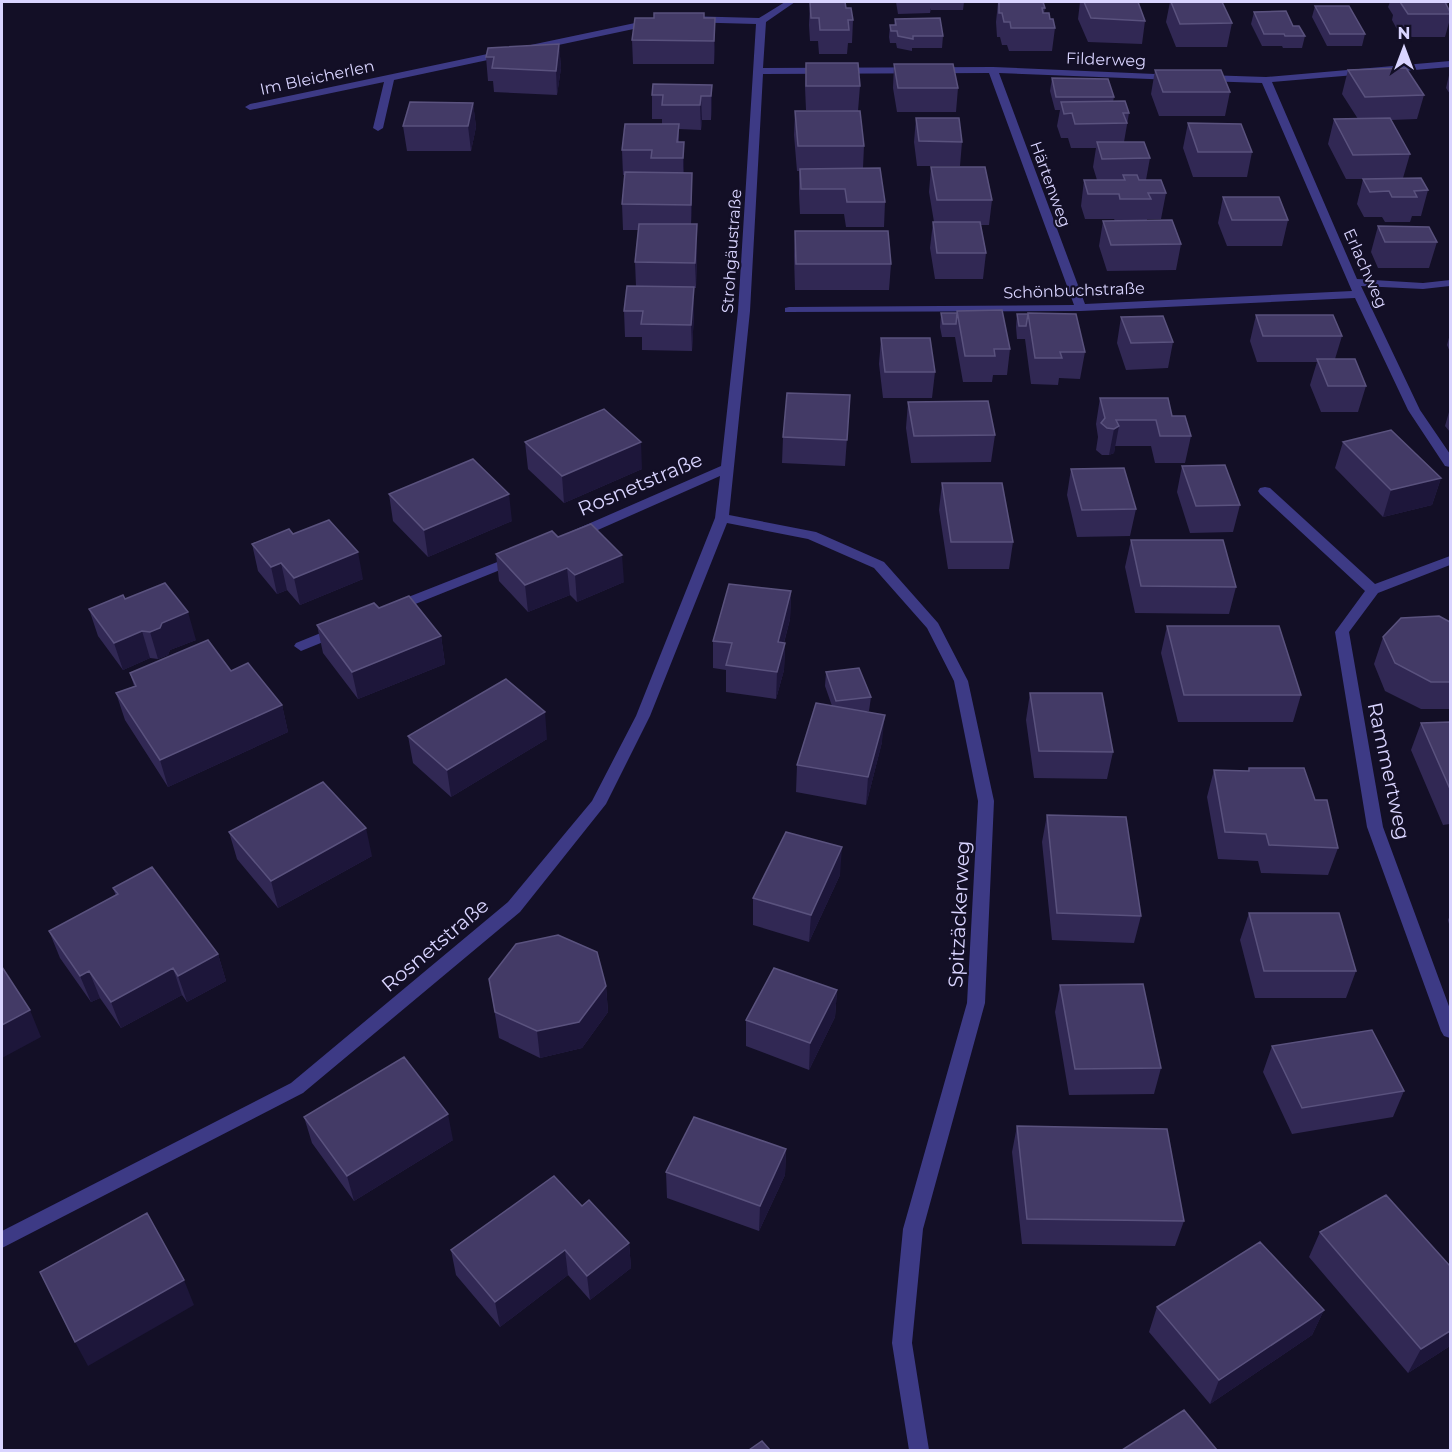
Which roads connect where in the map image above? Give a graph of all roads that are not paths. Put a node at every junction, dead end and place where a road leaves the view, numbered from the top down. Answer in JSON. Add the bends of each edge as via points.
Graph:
{"nodes":[{"id":1,"x":790,"y":2,"type":"edge"},
{"id":2,"x":761,"y":21,"type":"junction"},
{"id":3,"x":1450,"y":64,"type":"edge"},
{"id":4,"x":993,"y":70,"type":"junction"},
{"id":5,"x":759,"y":71,"type":"junction"},
{"id":6,"x":390,"y":77,"type":"junction"},
{"id":7,"x":1183,"y":77,"type":"edge"},
{"id":8,"x":1195,"y":77,"type":"edge"},
{"id":9,"x":1266,"y":80,"type":"junction"},
{"id":10,"x":250,"y":107,"type":"dead end"},
{"id":11,"x":378,"y":128,"type":"dead end"},
{"id":12,"x":1353,"y":282,"type":"junction"},
{"id":13,"x":1450,"y":284,"type":"edge"},
{"id":14,"x":1359,"y":294,"type":"junction"},
{"id":15,"x":1081,"y":308,"type":"junction"},
{"id":16,"x":789,"y":310,"type":"dead end"},
{"id":17,"x":1450,"y":463,"type":"edge"},
{"id":18,"x":728,"y":468,"type":"junction"},
{"id":19,"x":1265,"y":491,"type":"dead end"},
{"id":20,"x":722,"y":518,"type":"junction"},
{"id":21,"x":567,"y":537,"type":"edge"},
{"id":22,"x":523,"y":556,"type":"edge"},
{"id":23,"x":1450,"y":560,"type":"edge"},
{"id":24,"x":1373,"y":590,"type":"junction"},
{"id":25,"x":379,"y":615,"type":"edge"},
{"id":26,"x":356,"y":624,"type":"edge"},
{"id":27,"x":301,"y":646,"type":"dead end"},
{"id":28,"x":1450,"y":1031,"type":"edge"},
{"id":29,"x":2,"y":1240,"type":"edge"},
{"id":30,"x":919,"y":1450,"type":"edge"}],
"edges":[{"from":1,"to":2,"type":"street"},
{"from":2,"to":5,"type":"street","name":"Strohgäustraße"},
{"from":2,"to":6,"type":"street","name":"Im Bleicherlen","via":[[671,19]]},
{"from":3,"to":9,"type":"street"},
{"from":4,"to":5,"type":"street","name":"Filderweg"},
{"from":4,"to":7,"type":"street","name":"Filderweg"},
{"from":4,"to":15,"type":"street","name":"Härtenweg"},
{"from":5,"to":18,"type":"street","name":"Strohgäustraße","via":[[744,311]]},
{"from":6,"to":10,"type":"street","name":"Im Bleicherlen"},
{"from":6,"to":11,"type":"street","name":"Im Bleicherlen"},
{"from":8,"to":9,"type":"street"},
{"from":9,"to":12,"type":"street","name":"Erlachweg"},
{"from":12,"to":13,"type":"street"},
{"from":12,"to":14,"type":"street","name":"Erlachweg"},
{"from":14,"to":15,"type":"street","name":"Schönbuchstraße"},
{"from":14,"to":17,"type":"street","name":"Erlachweg","via":[[1414,410]]},
{"from":15,"to":16,"type":"street","name":"Schönbuchstraße"},
{"from":18,"to":20,"type":"street","name":"Strohgäustraße"},
{"from":18,"to":21,"type":"street","name":"Rosnetstraße"},
{"from":19,"to":24,"type":"street"},
{"from":20,"to":29,"type":"street","name":"Rosnetstraße","via":[[643,716],[598,804],[514,907],[297,1088]]},
{"from":20,"to":30,"type":"street","name":"Spitzäckerweg","via":[[811,535],[879,565],[933,626],[961,681],[986,801],[976,1003],[913,1229],[902,1343]]},
{"from":22,"to":25,"type":"street"},
{"from":23,"to":24,"type":"street"},
{"from":24,"to":28,"type":"street","name":"Rammertweg","via":[[1342,632],[1373,816]]},
{"from":26,"to":27,"type":"street"}]}
